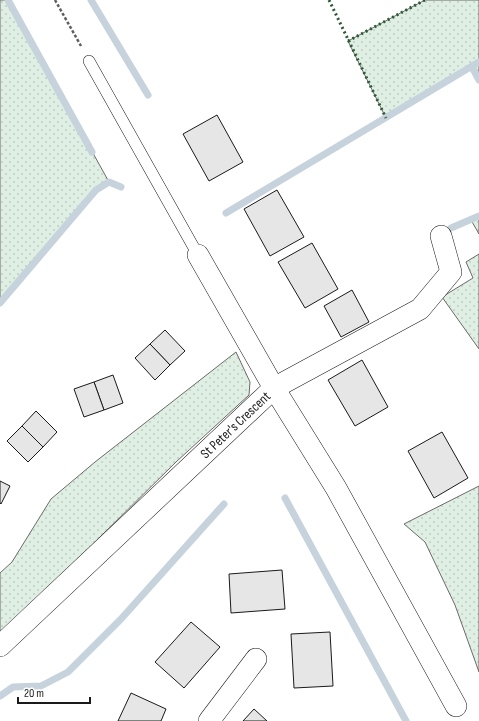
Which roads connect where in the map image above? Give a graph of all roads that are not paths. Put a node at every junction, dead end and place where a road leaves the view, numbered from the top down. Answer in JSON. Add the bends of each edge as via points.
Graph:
{"nodes":[{"id":1,"x":89,"y":61,"type":"road end"},
{"id":2,"x":442,"y":236,"type":"dead end"},
{"id":3,"x":198,"y":255,"type":"joint"},
{"id":4,"x":274,"y":388,"type":"junction"},
{"id":5,"x":0,"y":646,"type":"edge"},
{"id":6,"x":256,"y":659,"type":"dead end"},
{"id":7,"x":456,"y":706,"type":"dead end"},
{"id":8,"x":209,"y":721,"type":"edge"}],
"edges":[{"from":1,"to":3,"type":"lane"},
{"from":2,"to":4,"type":"street","via":[[451,272],[420,309]]},
{"from":3,"to":4,"type":"street"},
{"from":4,"to":5,"type":"street","name":"St Peter's Crescent"},
{"from":4,"to":7,"type":"street","name":"St Peter's Crescent","via":[[336,488]]},
{"from":6,"to":8,"type":"street"}]}
